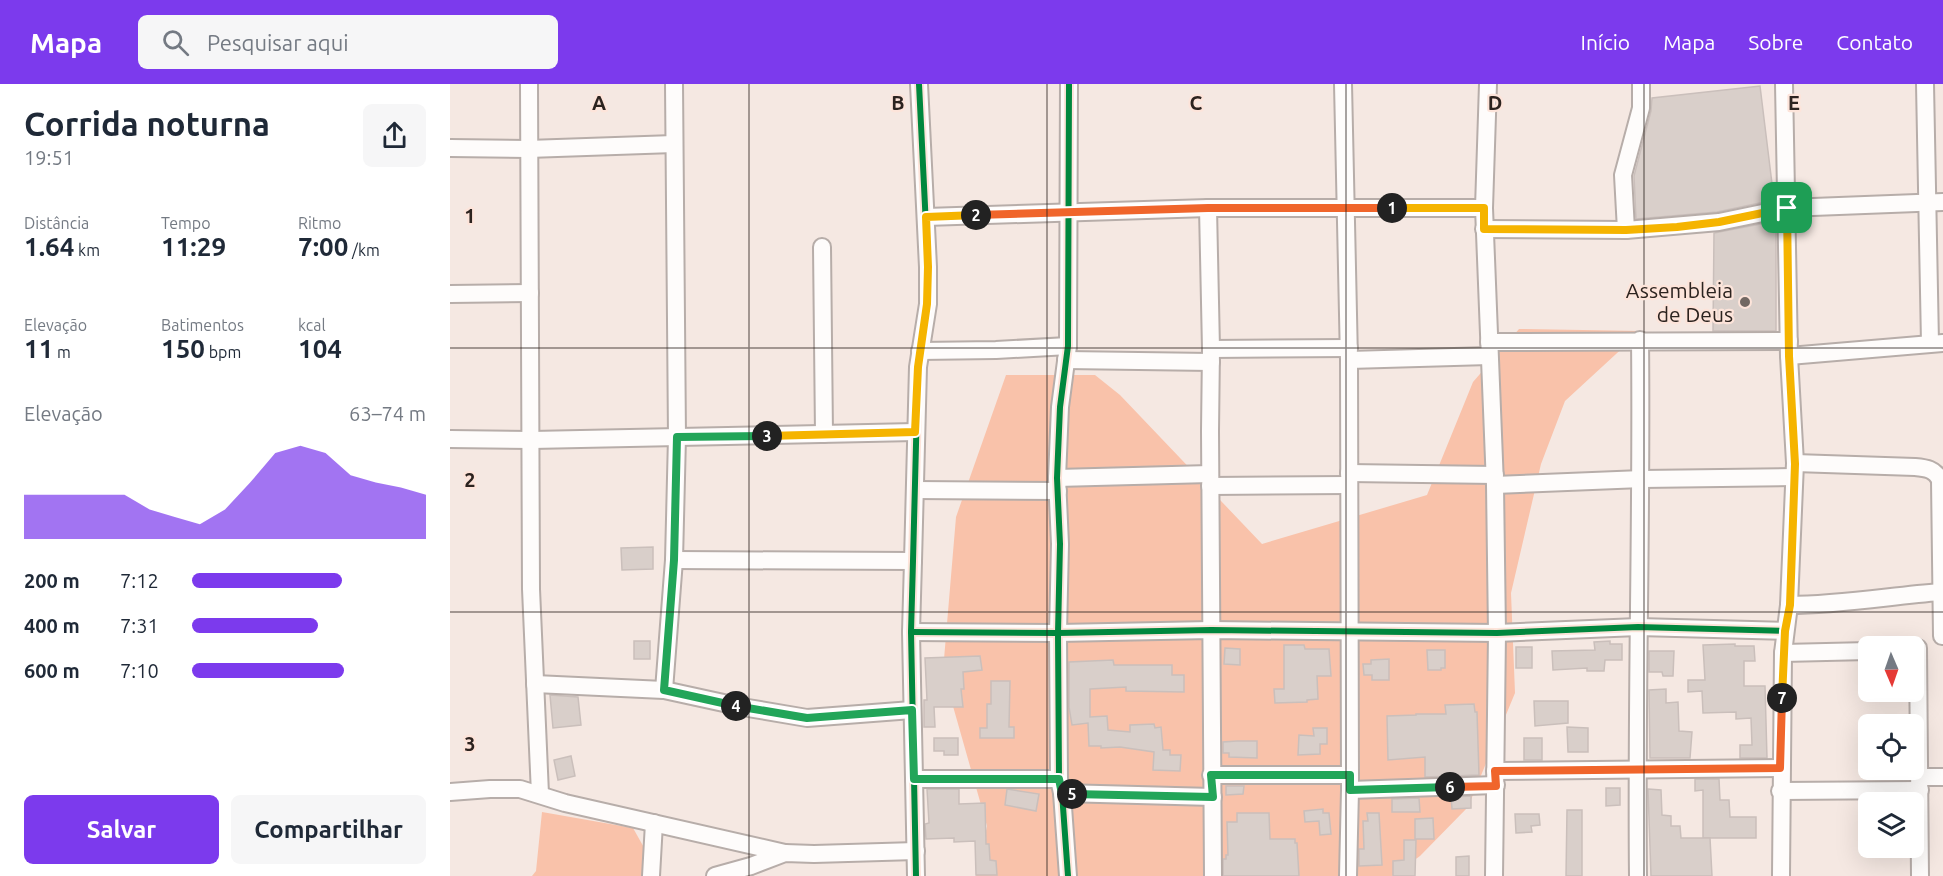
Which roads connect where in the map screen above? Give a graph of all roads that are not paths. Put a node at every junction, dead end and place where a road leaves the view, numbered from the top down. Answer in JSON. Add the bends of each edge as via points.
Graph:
{"nodes":[{"id":1,"x":529,"y":84,"type":"edge"},
{"id":2,"x":674,"y":84,"type":"edge"},
{"id":3,"x":919,"y":84,"type":"edge"},
{"id":4,"x":1069,"y":84,"type":"edge"},
{"id":5,"x":1343,"y":84,"type":"edge"},
{"id":6,"x":1488,"y":84,"type":"edge"},
{"id":7,"x":1641,"y":84,"type":"edge"},
{"id":8,"x":1784,"y":84,"type":"edge"},
{"id":9,"x":1926,"y":84,"type":"edge"},
{"id":10,"x":674,"y":144,"type":"junction"},
{"id":11,"x":450,"y":148,"type":"edge"},
{"id":12,"x":528,"y":149,"type":"junction"},
{"id":13,"x":1935,"y":202,"type":"edge"},
{"id":14,"x":1208,"y":208,"type":"junction"},
{"id":15,"x":1346,"y":208,"type":"junction"},
{"id":16,"x":1484,"y":208,"type":"junction"},
{"id":17,"x":1787,"y":208,"type":"junction"},
{"id":18,"x":1070,"y":212,"type":"junction"},
{"id":19,"x":926,"y":217,"type":"junction"},
{"id":20,"x":1484,"y":229,"type":"junction"},
{"id":21,"x":1626,"y":230,"type":"junction"},
{"id":22,"x":822,"y":247,"type":"dead end"},
{"id":23,"x":530,"y":293,"type":"junction"},
{"id":24,"x":450,"y":294,"type":"edge"},
{"id":25,"x":1640,"y":340,"type":"junction"},
{"id":26,"x":1936,"y":343,"type":"edge"},
{"id":27,"x":1489,"y":349,"type":"junction"},
{"id":28,"x":1789,"y":349,"type":"junction"},
{"id":29,"x":920,"y":351,"type":"junction"},
{"id":30,"x":1067,"y":353,"type":"junction"},
{"id":31,"x":1349,"y":354,"type":"junction"},
{"id":32,"x":1211,"y":355,"type":"junction"},
{"id":33,"x":915,"y":432,"type":"junction"},
{"id":34,"x":824,"y":434,"type":"junction"},
{"id":35,"x":677,"y":437,"type":"junction"},
{"id":36,"x":450,"y":439,"type":"edge"},
{"id":37,"x":532,"y":440,"type":"junction"},
{"id":38,"x":1795,"y":470,"type":"junction"},
{"id":39,"x":1349,"y":479,"type":"junction"},
{"id":40,"x":1642,"y":479,"type":"junction"},
{"id":41,"x":1210,"y":480,"type":"junction"},
{"id":42,"x":1495,"y":480,"type":"junction"},
{"id":43,"x":1058,"y":485,"type":"junction"},
{"id":44,"x":915,"y":490,"type":"junction"},
{"id":45,"x":1941,"y":492,"type":"edge"},
{"id":46,"x":674,"y":560,"type":"junction"},
{"id":47,"x":913,"y":561,"type":"junction"},
{"id":48,"x":1940,"y":592,"type":"junction"},
{"id":49,"x":1790,"y":605,"type":"junction"},
{"id":50,"x":1638,"y":627,"type":"junction"},
{"id":51,"x":1211,"y":630,"type":"junction"},
{"id":52,"x":1785,"y":631,"type":"junction"},
{"id":53,"x":911,"y":632,"type":"junction"},
{"id":54,"x":1350,"y":632,"type":"junction"},
{"id":55,"x":1058,"y":633,"type":"junction"},
{"id":56,"x":1497,"y":633,"type":"junction"},
{"id":57,"x":1942,"y":636,"type":"edge"},
{"id":58,"x":1924,"y":644,"type":"edge"},
{"id":59,"x":1858,"y":651,"type":"edge"},
{"id":60,"x":1783,"y":653,"type":"junction"},
{"id":61,"x":535,"y":684,"type":"junction"},
{"id":62,"x":664,"y":690,"type":"junction"},
{"id":63,"x":1918,"y":702,"type":"edge"},
{"id":64,"x":912,"y":710,"type":"junction"},
{"id":65,"x":1780,"y":768,"type":"junction"},
{"id":66,"x":1637,"y":770,"type":"junction"},
{"id":67,"x":1211,"y":775,"type":"junction"},
{"id":68,"x":1943,"y":777,"type":"edge"},
{"id":69,"x":1495,"y":778,"type":"junction"},
{"id":70,"x":914,"y":779,"type":"junction"},
{"id":71,"x":1350,"y":783,"type":"junction"},
{"id":72,"x":1920,"y":783,"type":"junction"},
{"id":73,"x":1060,"y":786,"type":"junction"},
{"id":74,"x":1780,"y":791,"type":"junction"},
{"id":75,"x":450,"y":792,"type":"edge"},
{"id":76,"x":540,"y":794,"type":"junction"},
{"id":77,"x":1213,"y":797,"type":"junction"},
{"id":78,"x":654,"y":823,"type":"junction"},
{"id":79,"x":747,"y":844,"type":"junction"},
{"id":80,"x":916,"y":851,"type":"junction"},
{"id":81,"x":785,"y":853,"type":"junction"},
{"id":82,"x":752,"y":871,"type":"edge"},
{"id":83,"x":651,"y":876,"type":"edge"},
{"id":84,"x":715,"y":876,"type":"edge"},
{"id":85,"x":916,"y":876,"type":"edge"},
{"id":86,"x":1068,"y":876,"type":"edge"},
{"id":87,"x":1213,"y":876,"type":"edge"},
{"id":88,"x":1348,"y":876,"type":"edge"},
{"id":89,"x":1494,"y":876,"type":"edge"},
{"id":90,"x":1638,"y":876,"type":"edge"},
{"id":91,"x":1781,"y":876,"type":"edge"},
{"id":92,"x":1920,"y":876,"type":"edge"}],
"edges":[{"from":1,"to":12,"type":"street"},
{"from":2,"to":10,"type":"street"},
{"from":3,"to":19,"type":"street"},
{"from":4,"to":18,"type":"street"},
{"from":5,"to":15,"type":"street"},
{"from":6,"to":16,"type":"street"},
{"from":7,"to":21,"type":"street","via":[[1641,108],[1623,176]]},
{"from":8,"to":17,"type":"street"},
{"from":9,"to":13,"type":"street"},
{"from":10,"to":12,"type":"street"},
{"from":10,"to":35,"type":"street"},
{"from":11,"to":12,"type":"street"},
{"from":12,"to":23,"type":"street"},
{"from":13,"to":17,"type":"street"},
{"from":13,"to":26,"type":"street"},
{"from":14,"to":15,"type":"street"},
{"from":14,"to":18,"type":"street"},
{"from":14,"to":32,"type":"street"},
{"from":15,"to":16,"type":"street"},
{"from":15,"to":31,"type":"street"},
{"from":16,"to":20,"type":"street"},
{"from":17,"to":21,"type":"street","via":[[1719,222]]},
{"from":17,"to":28,"type":"street"},
{"from":18,"to":19,"type":"street"},
{"from":18,"to":30,"type":"street"},
{"from":19,"to":29,"type":"street","via":[[927,304]]},
{"from":20,"to":21,"type":"street"},
{"from":20,"to":27,"type":"street"},
{"from":22,"to":34,"type":"street"},
{"from":23,"to":24,"type":"street"},
{"from":23,"to":37,"type":"street"},
{"from":25,"to":27,"type":"street"},
{"from":25,"to":28,"type":"street"},
{"from":25,"to":40,"type":"street"},
{"from":26,"to":28,"type":"street"},
{"from":27,"to":31,"type":"street"},
{"from":27,"to":42,"type":"street"},
{"from":28,"to":38,"type":"street"},
{"from":29,"to":30,"type":"street"},
{"from":29,"to":33,"type":"street"},
{"from":30,"to":32,"type":"street"},
{"from":30,"to":43,"type":"street","via":[[1060,407]]},
{"from":31,"to":32,"type":"street"},
{"from":31,"to":39,"type":"street"},
{"from":32,"to":41,"type":"street"},
{"from":33,"to":34,"type":"street"},
{"from":33,"to":44,"type":"street"},
{"from":34,"to":35,"type":"street"},
{"from":35,"to":37,"type":"street"},
{"from":35,"to":46,"type":"street"},
{"from":36,"to":37,"type":"street"},
{"from":37,"to":61,"type":"street"},
{"from":38,"to":40,"type":"street"},
{"from":38,"to":45,"type":"street","via":[[1927,468],[1938,475]]},
{"from":38,"to":49,"type":"street"},
{"from":39,"to":41,"type":"street"},
{"from":39,"to":42,"type":"street"},
{"from":39,"to":54,"type":"street"},
{"from":40,"to":42,"type":"street"},
{"from":40,"to":50,"type":"street"},
{"from":41,"to":43,"type":"street"},
{"from":41,"to":51,"type":"street"},
{"from":42,"to":56,"type":"street"},
{"from":43,"to":44,"type":"street"},
{"from":43,"to":55,"type":"street"},
{"from":44,"to":47,"type":"street"},
{"from":45,"to":48,"type":"street"},
{"from":46,"to":47,"type":"street"},
{"from":46,"to":62,"type":"street"},
{"from":47,"to":53,"type":"street"},
{"from":48,"to":49,"type":"street"},
{"from":48,"to":57,"type":"street"},
{"from":49,"to":52,"type":"street"},
{"from":50,"to":52,"type":"street"},
{"from":50,"to":56,"type":"street"},
{"from":50,"to":66,"type":"street"},
{"from":51,"to":54,"type":"street"},
{"from":51,"to":55,"type":"street"},
{"from":51,"to":67,"type":"street"},
{"from":52,"to":60,"type":"street"},
{"from":53,"to":55,"type":"street"},
{"from":53,"to":64,"type":"street"},
{"from":54,"to":56,"type":"street"},
{"from":54,"to":71,"type":"street"},
{"from":55,"to":73,"type":"street"},
{"from":56,"to":69,"type":"street"},
{"from":57,"to":58,"type":"street"},
{"from":59,"to":60,"type":"street"},
{"from":60,"to":65,"type":"street"},
{"from":61,"to":62,"type":"street"},
{"from":61,"to":76,"type":"street"},
{"from":62,"to":64,"type":"street","via":[[794,717]]},
{"from":63,"to":72,"type":"street"},
{"from":64,"to":70,"type":"street"},
{"from":65,"to":66,"type":"street"},
{"from":65,"to":74,"type":"street"},
{"from":66,"to":69,"type":"street"},
{"from":66,"to":90,"type":"street"},
{"from":67,"to":71,"type":"street"},
{"from":67,"to":77,"type":"street"},
{"from":68,"to":72,"type":"street"},
{"from":69,"to":71,"type":"street"},
{"from":69,"to":89,"type":"street"},
{"from":70,"to":73,"type":"street"},
{"from":70,"to":80,"type":"street"},
{"from":71,"to":88,"type":"street"},
{"from":72,"to":74,"type":"street"},
{"from":72,"to":92,"type":"street"},
{"from":73,"to":77,"type":"street"},
{"from":73,"to":86,"type":"street"},
{"from":74,"to":91,"type":"street"},
{"from":75,"to":76,"type":"street","via":[[520,789]]},
{"from":76,"to":78,"type":"street"},
{"from":77,"to":87,"type":"street"},
{"from":78,"to":79,"type":"street"},
{"from":78,"to":83,"type":"street"},
{"from":79,"to":81,"type":"street"},
{"from":79,"to":82,"type":"street"},
{"from":80,"to":81,"type":"street"},
{"from":80,"to":85,"type":"street"},
{"from":81,"to":82,"type":"street"},
{"from":82,"to":84,"type":"street"}]}
